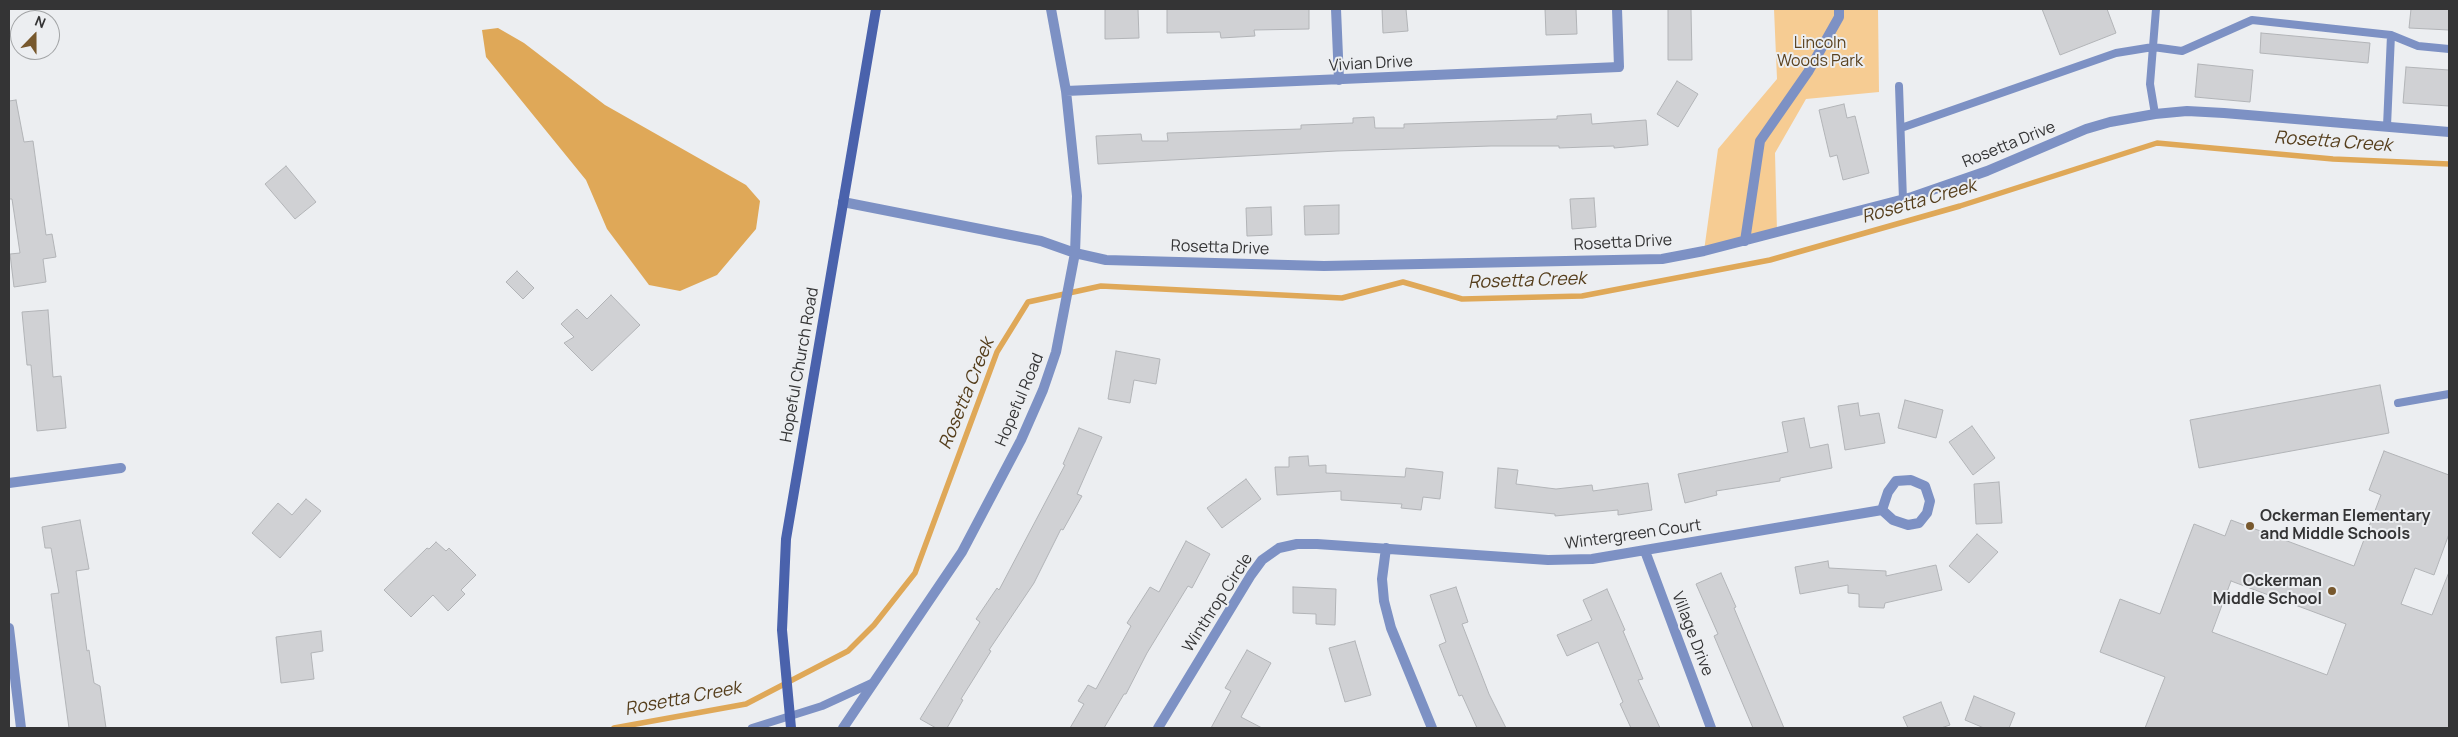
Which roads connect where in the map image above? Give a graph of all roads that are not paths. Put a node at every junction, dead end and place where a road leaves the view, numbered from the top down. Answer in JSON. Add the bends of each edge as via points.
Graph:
{"nodes":[{"id":1,"x":876,"y":9,"type":"edge"},
{"id":2,"x":1051,"y":9,"type":"edge"},
{"id":3,"x":1336,"y":9,"type":"edge"},
{"id":4,"x":1617,"y":9,"type":"edge"},
{"id":5,"x":1839,"y":9,"type":"edge"},
{"id":6,"x":2156,"y":9,"type":"edge"},
{"id":7,"x":2391,"y":35,"type":"junction"},
{"id":8,"x":2153,"y":47,"type":"junction"},
{"id":9,"x":2449,"y":50,"type":"edge"},
{"id":10,"x":1339,"y":80,"type":"junction"},
{"id":11,"x":1900,"y":86,"type":"dead end"},
{"id":12,"x":1066,"y":91,"type":"junction"},
{"id":13,"x":2155,"y":114,"type":"junction"},
{"id":14,"x":2387,"y":126,"type":"junction"},
{"id":15,"x":1901,"y":128,"type":"junction"},
{"id":16,"x":2449,"y":132,"type":"edge"},
{"id":17,"x":1903,"y":200,"type":"junction"},
{"id":18,"x":843,"y":202,"type":"junction"},
{"id":19,"x":1745,"y":240,"type":"junction"},
{"id":20,"x":1075,"y":253,"type":"junction"},
{"id":21,"x":2449,"y":394,"type":"edge"},
{"id":22,"x":2398,"y":403,"type":"dead end"},
{"id":23,"x":121,"y":468,"type":"dead end"},
{"id":24,"x":9,"y":483,"type":"edge"},
{"id":25,"x":1882,"y":510,"type":"junction"},
{"id":26,"x":1386,"y":548,"type":"junction"},
{"id":27,"x":1644,"y":551,"type":"junction"},
{"id":28,"x":9,"y":628,"type":"edge"},
{"id":29,"x":875,"y":682,"type":"junction"},
{"id":30,"x":21,"y":728,"type":"edge"},
{"id":31,"x":752,"y":728,"type":"edge"},
{"id":32,"x":791,"y":728,"type":"edge"},
{"id":33,"x":843,"y":728,"type":"edge"},
{"id":34,"x":1158,"y":728,"type":"edge"},
{"id":35,"x":1432,"y":728,"type":"edge"},
{"id":36,"x":1711,"y":728,"type":"edge"}],
"edges":[{"from":1,"to":18,"type":"main road","name":"Hopeful Church Road"},
{"from":2,"to":12,"type":"street","name":"Hopeful Road"},
{"from":3,"to":10,"type":"street"},
{"from":4,"to":10,"type":"street","name":"Vivian Drive","via":[[1619,67]]},
{"from":5,"to":19,"type":"street","via":[[1839,17],[1808,72],[1760,142]]},
{"from":6,"to":8,"type":"lane"},
{"from":7,"to":8,"type":"lane","via":[[2252,20],[2182,51]]},
{"from":7,"to":9,"type":"lane","via":[[2418,46]]},
{"from":7,"to":14,"type":"lane"},
{"from":8,"to":13,"type":"lane","via":[[2150,84]]},
{"from":8,"to":15,"type":"lane","via":[[2116,53]]},
{"from":10,"to":12,"type":"street","name":"Vivian Drive"},
{"from":11,"to":15,"type":"lane"},
{"from":12,"to":20,"type":"street","name":"Hopeful Road","via":[[1078,196]]},
{"from":13,"to":14,"type":"street","name":"Rosetta Drive","via":[[2187,111]]},
{"from":13,"to":17,"type":"street","name":"Rosetta Drive","via":[[2086,129],[1988,171]]},
{"from":14,"to":16,"type":"street","name":"Rosetta Drive"},
{"from":15,"to":17,"type":"lane"},
{"from":17,"to":19,"type":"street","name":"Rosetta Drive"},
{"from":18,"to":20,"type":"street","name":"Rosetta Drive","via":[[1041,241]]},
{"from":18,"to":32,"type":"main road","name":"Hopeful Church Road","via":[[786,539],[782,585],[783,647]]},
{"from":19,"to":20,"type":"street","name":"Rosetta Drive","via":[[1662,259],[1324,266],[1106,260]]},
{"from":20,"to":29,"type":"street","name":"Hopeful Road","via":[[1056,352],[1021,440],[962,552]]},
{"from":21,"to":22,"type":"lane"},
{"from":23,"to":24,"type":"street"},
{"from":25,"to":25,"type":"street","via":[[1896,481],[1911,480],[1925,486],[1930,501],[1927,513],[1919,522],[1908,525],[1893,520]]},
{"from":25,"to":27,"type":"street","name":"Wintergreen Court"},
{"from":26,"to":27,"type":"street","name":"Wintergreen Court","via":[[1548,560],[1592,559]]},
{"from":26,"to":34,"type":"street","name":"Winthrop Circle","via":[[1297,544],[1279,548],[1262,560]]},
{"from":26,"to":35,"type":"street","via":[[1382,579],[1384,601]]},
{"from":27,"to":36,"type":"street","name":"Village Drive"},
{"from":28,"to":30,"type":"street"},
{"from":29,"to":31,"type":"lane","via":[[822,706]]},
{"from":29,"to":33,"type":"street","name":"Hopeful Road"}]}
